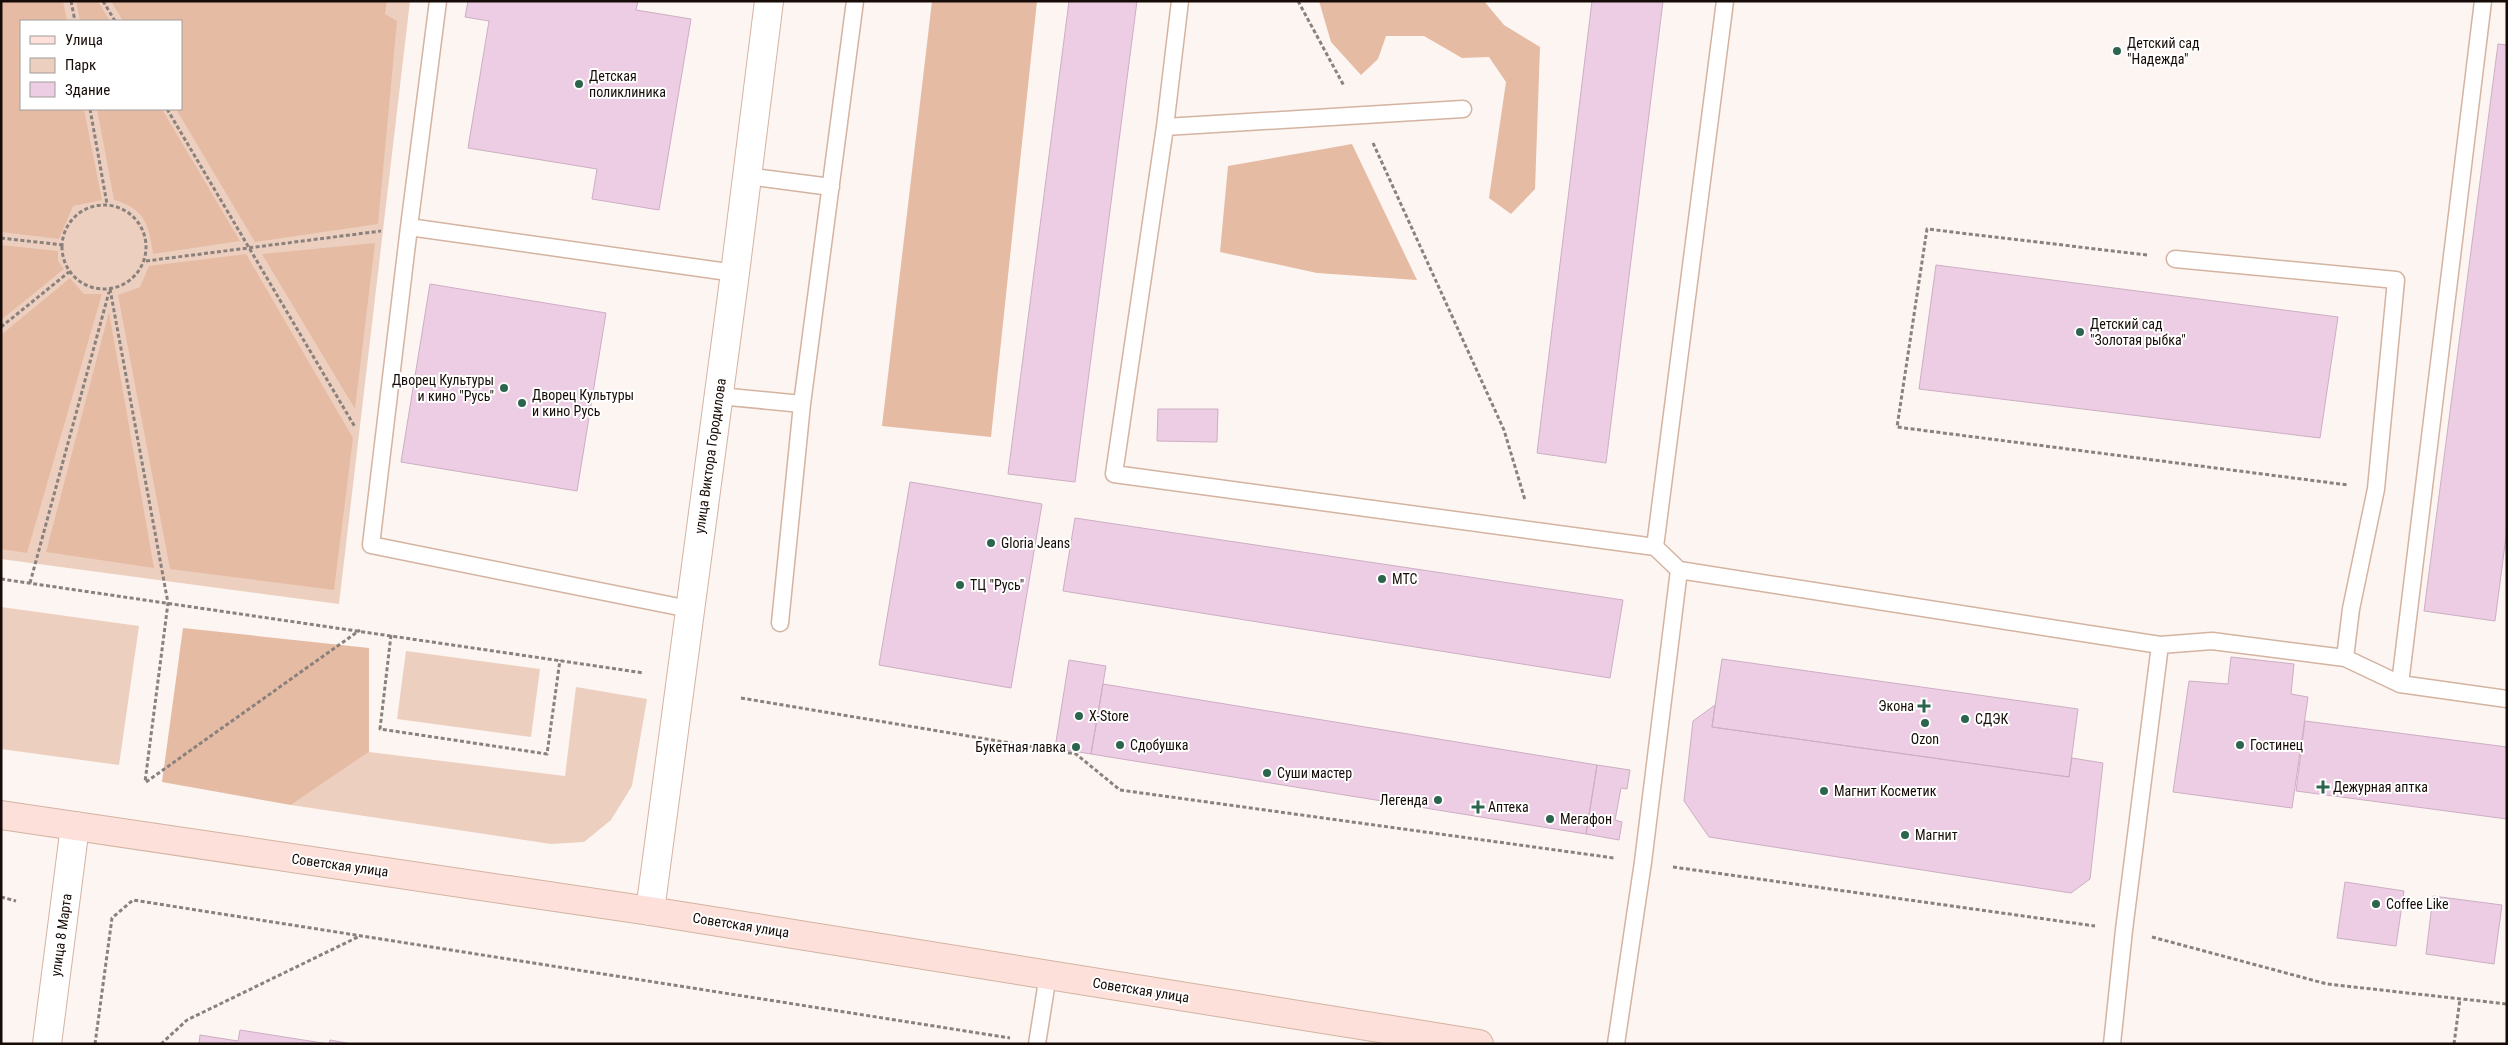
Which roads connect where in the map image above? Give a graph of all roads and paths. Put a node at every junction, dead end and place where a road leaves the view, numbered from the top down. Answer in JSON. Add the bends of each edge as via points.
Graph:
{"nodes":[{"id":1,"x":71,"y":1,"type":"edge"},
{"id":2,"x":103,"y":1,"type":"edge"},
{"id":3,"x":438,"y":1,"type":"edge"},
{"id":4,"x":768,"y":1,"type":"edge"},
{"id":5,"x":855,"y":1,"type":"edge"},
{"id":6,"x":1180,"y":1,"type":"edge"},
{"id":7,"x":1298,"y":1,"type":"edge"},
{"id":8,"x":1725,"y":1,"type":"edge"},
{"id":9,"x":2483,"y":1,"type":"edge"},
{"id":10,"x":75,"y":20,"type":"edge"},
{"id":11,"x":114,"y":20,"type":"edge"},
{"id":12,"x":1463,"y":109,"type":"dead end"},
{"id":13,"x":90,"y":110,"type":"edge"},
{"id":14,"x":169,"y":110,"type":"edge"},
{"id":15,"x":1361,"y":116,"type":"junction"},
{"id":16,"x":1165,"y":127,"type":"junction"},
{"id":17,"x":747,"y":176,"type":"junction"},
{"id":18,"x":831,"y":188,"type":"junction"},
{"id":19,"x":107,"y":204,"type":"junction"},
{"id":20,"x":409,"y":227,"type":"junction"},
{"id":21,"x":1,"y":238,"type":"edge"},
{"id":22,"x":63,"y":245,"type":"junction"},
{"id":23,"x":251,"y":248,"type":"junction"},
{"id":24,"x":2175,"y":258,"type":"joint"},
{"id":25,"x":146,"y":261,"type":"junction"},
{"id":26,"x":69,"y":272,"type":"junction"},
{"id":27,"x":735,"y":273,"type":"junction"},
{"id":28,"x":110,"y":289,"type":"junction"},
{"id":29,"x":1,"y":327,"type":"edge"},
{"id":30,"x":719,"y":396,"type":"junction"},
{"id":31,"x":802,"y":404,"type":"junction"},
{"id":32,"x":379,"y":468,"type":"junction"},
{"id":33,"x":2376,"y":489,"type":"junction"},
{"id":34,"x":1535,"y":531,"type":"junction"},
{"id":35,"x":1655,"y":547,"type":"junction"},
{"id":36,"x":1679,"y":570,"type":"junction"},
{"id":37,"x":1,"y":579,"type":"edge"},
{"id":38,"x":30,"y":583,"type":"junction"},
{"id":39,"x":168,"y":603,"type":"junction"},
{"id":40,"x":690,"y":609,"type":"junction"},
{"id":41,"x":780,"y":624,"type":"dead end"},
{"id":42,"x":360,"y":630,"type":"junction"},
{"id":43,"x":391,"y":635,"type":"junction"},
{"id":44,"x":2160,"y":645,"type":"junction"},
{"id":45,"x":2345,"y":658,"type":"junction"},
{"id":46,"x":560,"y":660,"type":"junction"},
{"id":47,"x":644,"y":673,"type":"dead end"},
{"id":48,"x":2400,"y":684,"type":"junction"},
{"id":49,"x":742,"y":698,"type":"dead end"},
{"id":50,"x":2507,"y":699,"type":"edge"},
{"id":51,"x":809,"y":708,"type":"dead end"},
{"id":52,"x":1,"y":815,"type":"edge"},
{"id":53,"x":75,"y":826,"type":"junction"},
{"id":54,"x":1,"y":897,"type":"edge"},
{"id":55,"x":16,"y":901,"type":"dead end"},
{"id":56,"x":650,"y":911,"type":"junction"},
{"id":57,"x":360,"y":936,"type":"junction"},
{"id":58,"x":1048,"y":975,"type":"junction"},
{"id":59,"x":2460,"y":999,"type":"dead end"},
{"id":60,"x":1037,"y":1043,"type":"edge"},
{"id":61,"x":46,"y":1044,"type":"edge"},
{"id":62,"x":95,"y":1044,"type":"edge"},
{"id":63,"x":162,"y":1044,"type":"edge"},
{"id":64,"x":1479,"y":1044,"type":"edge"},
{"id":65,"x":1616,"y":1044,"type":"edge"},
{"id":66,"x":2112,"y":1044,"type":"edge"},
{"id":67,"x":2454,"y":1044,"type":"edge"}],
"edges":[{"from":1,"to":10,"type":"path"},
{"from":2,"to":11,"type":"path"},
{"from":3,"to":20,"type":"lane"},
{"from":4,"to":17,"type":"street","name":"улица Виктора Городилова"},
{"from":5,"to":18,"type":"lane"},
{"from":6,"to":16,"type":"lane"},
{"from":7,"to":15,"type":"path"},
{"from":8,"to":35,"type":"lane"},
{"from":9,"to":48,"type":"lane"},
{"from":12,"to":15,"type":"lane"},
{"from":13,"to":19,"type":"path"},
{"from":14,"to":23,"type":"path"},
{"from":15,"to":16,"type":"lane"},
{"from":15,"to":34,"type":"path","via":[[1504,430]]},
{"from":16,"to":34,"type":"lane","via":[[1114,474]]},
{"from":17,"to":18,"type":"lane"},
{"from":17,"to":27,"type":"street","name":"улица Виктора Городилова"},
{"from":18,"to":31,"type":"lane"},
{"from":19,"to":22,"type":"path","via":[[79,212],[68,223]]},
{"from":19,"to":25,"type":"path","via":[[120,207],[140,224],[145,236]]},
{"from":20,"to":23,"type":"path"},
{"from":20,"to":27,"type":"lane"},
{"from":20,"to":32,"type":"lane"},
{"from":21,"to":22,"type":"path"},
{"from":22,"to":26,"type":"path","via":[[61,250]]},
{"from":23,"to":25,"type":"path"},
{"from":23,"to":32,"type":"path"},
{"from":24,"to":33,"type":"lane","via":[[2396,280]]},
{"from":24,"to":33,"type":"path","via":[[1927,229],[1897,427]]},
{"from":25,"to":28,"type":"path","via":[[136,276],[124,285]]},
{"from":26,"to":28,"type":"path","via":[[83,284],[96,289]]},
{"from":26,"to":29,"type":"path"},
{"from":27,"to":30,"type":"street","name":"улица Виктора Городилова"},
{"from":28,"to":38,"type":"path"},
{"from":28,"to":39,"type":"path"},
{"from":30,"to":31,"type":"lane"},
{"from":30,"to":40,"type":"street","name":"улица Виктора Городилова"},
{"from":31,"to":41,"type":"lane"},
{"from":32,"to":40,"type":"lane","via":[[371,545]]},
{"from":33,"to":45,"type":"lane","via":[[2351,609]]},
{"from":34,"to":35,"type":"lane"},
{"from":35,"to":36,"type":"lane"},
{"from":36,"to":44,"type":"lane"},
{"from":36,"to":65,"type":"lane","via":[[1643,862]]},
{"from":37,"to":38,"type":"path"},
{"from":38,"to":39,"type":"path"},
{"from":39,"to":42,"type":"path"},
{"from":39,"to":42,"type":"path","via":[[145,782]]},
{"from":40,"to":56,"type":"street","name":"улица Виктора Городилова"},
{"from":42,"to":43,"type":"path"},
{"from":43,"to":46,"type":"path"},
{"from":43,"to":46,"type":"path","via":[[380,730],[547,754]]},
{"from":44,"to":45,"type":"lane","via":[[2212,640]]},
{"from":44,"to":66,"type":"lane"},
{"from":45,"to":48,"type":"lane"},
{"from":46,"to":47,"type":"path"},
{"from":48,"to":50,"type":"lane"},
{"from":49,"to":51,"type":"path"},
{"from":52,"to":53,"type":"main road","name":"Советская улица"},
{"from":53,"to":56,"type":"main road","name":"Советская улица"},
{"from":53,"to":61,"type":"street","name":"улица 8 Марта"},
{"from":54,"to":55,"type":"path"},
{"from":56,"to":58,"type":"main road","name":"Советская улица"},
{"from":57,"to":60,"type":"path"},
{"from":57,"to":62,"type":"path","via":[[133,900],[112,918]]},
{"from":57,"to":63,"type":"path","via":[[187,1020]]},
{"from":58,"to":60,"type":"lane"},
{"from":58,"to":64,"type":"main road","name":"Советская улица"},
{"from":59,"to":67,"type":"path"}]}
